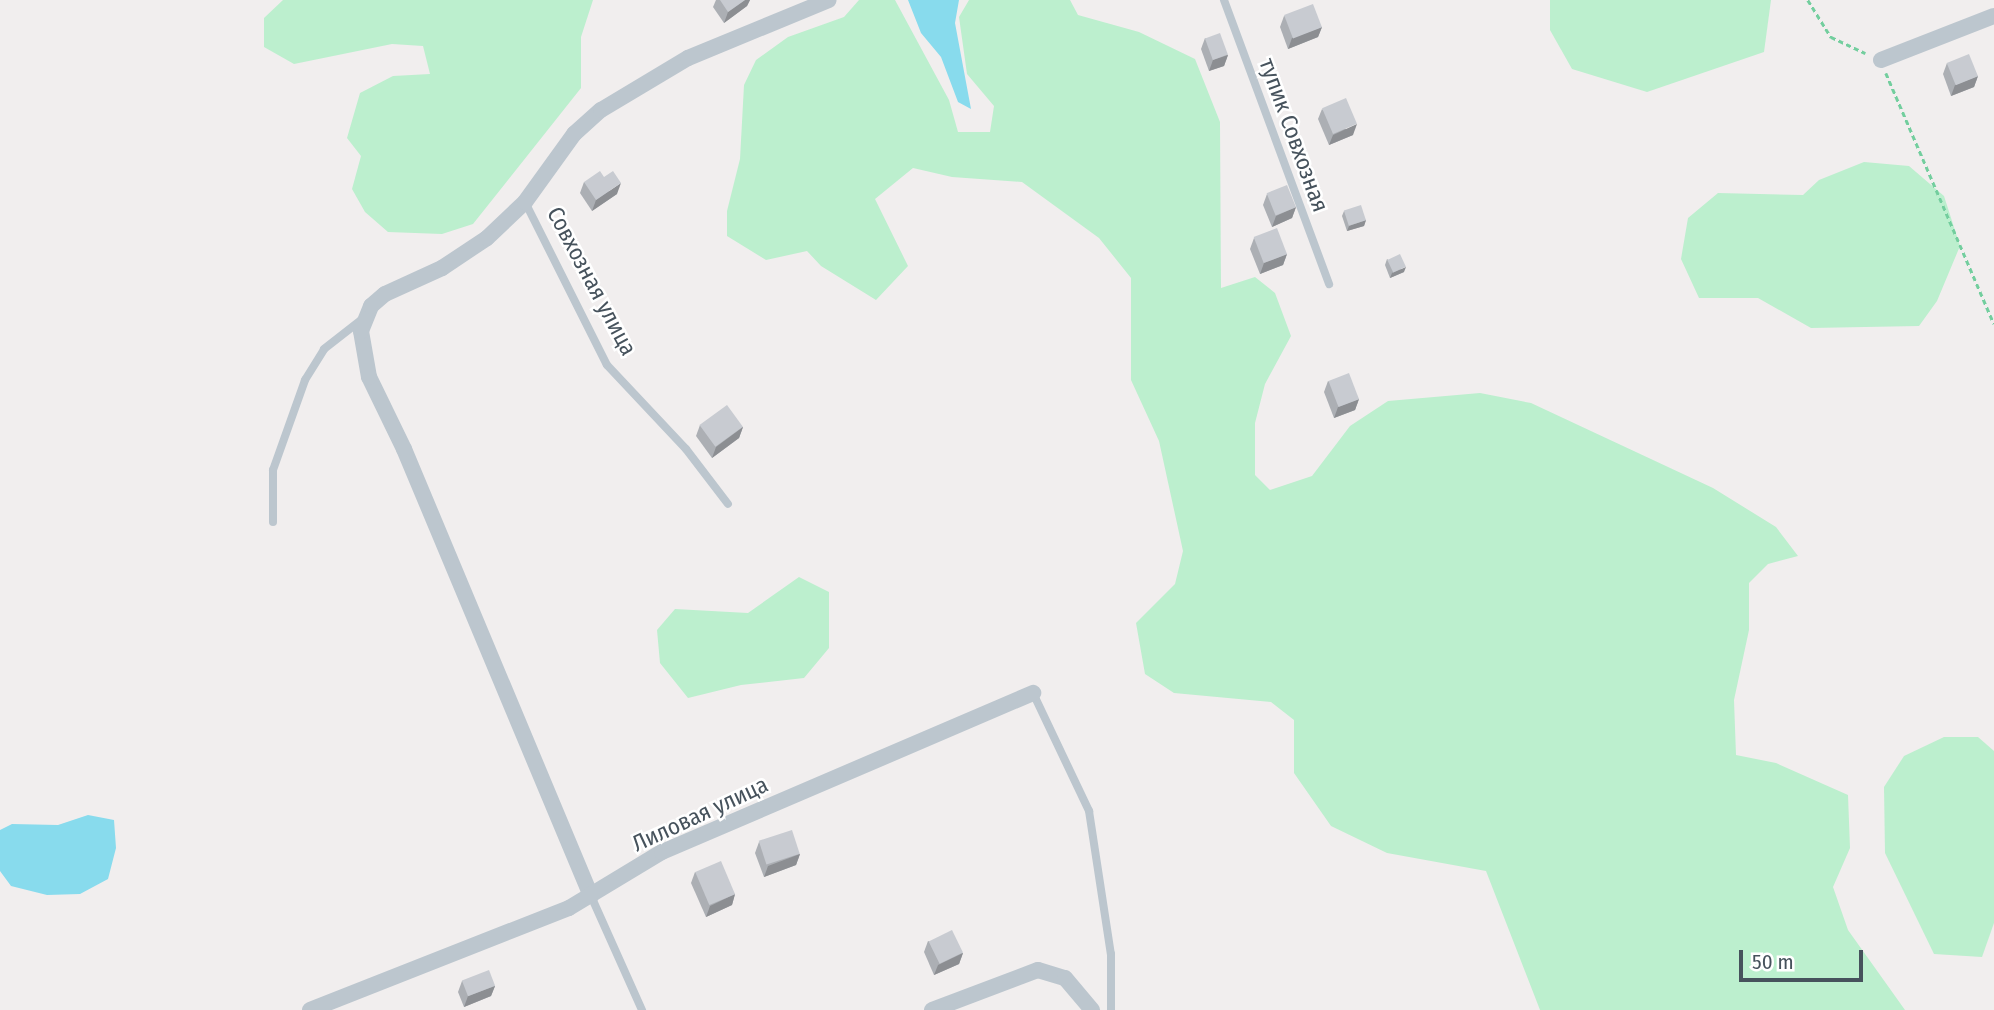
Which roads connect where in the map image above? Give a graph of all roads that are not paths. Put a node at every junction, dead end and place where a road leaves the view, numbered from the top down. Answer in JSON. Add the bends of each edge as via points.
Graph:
{"nodes":[{"id":1,"x":829,"y":0,"type":"edge"},
{"id":2,"x":1224,"y":0,"type":"edge"},
{"id":3,"x":1994,"y":16,"type":"edge"},
{"id":4,"x":1881,"y":60,"type":"road end"},
{"id":5,"x":525,"y":202,"type":"junction"},
{"id":6,"x":1329,"y":284,"type":"dead end"},
{"id":7,"x":365,"y":317,"type":"junction"},
{"id":8,"x":728,"y":504,"type":"dead end"},
{"id":9,"x":273,"y":522,"type":"dead end"},
{"id":10,"x":1033,"y":693,"type":"joint"},
{"id":11,"x":591,"y":896,"type":"junction"},
{"id":12,"x":310,"y":1010,"type":"edge"},
{"id":13,"x":642,"y":1010,"type":"edge"},
{"id":14,"x":932,"y":1010,"type":"edge"},
{"id":15,"x":1092,"y":1010,"type":"edge"},
{"id":16,"x":1111,"y":1010,"type":"edge"}],
"edges":[{"from":1,"to":5,"type":"street","name":"Совхозная улица","via":[[688,58],[601,110],[574,134]]},
{"from":2,"to":6,"type":"lane","name":"тупик Совхозная"},
{"from":3,"to":4,"type":"street"},
{"from":5,"to":7,"type":"street","via":[[487,238],[442,268],[385,294]]},
{"from":5,"to":8,"type":"lane","name":"Совхозная улица","via":[[607,365],[686,449]]},
{"from":7,"to":9,"type":"lane","via":[[324,349],[305,380],[273,470]]},
{"from":7,"to":11,"type":"street","via":[[361,347],[369,377],[404,449]]},
{"from":10,"to":11,"type":"street","name":"Лиловая улица","via":[[662,852]]},
{"from":10,"to":16,"type":"lane","via":[[1089,811],[1111,954]]},
{"from":11,"to":12,"type":"street","name":"Лиловая улица"},
{"from":11,"to":13,"type":"lane"},
{"from":14,"to":15,"type":"street","via":[[1038,970],[1065,978]]}]}
